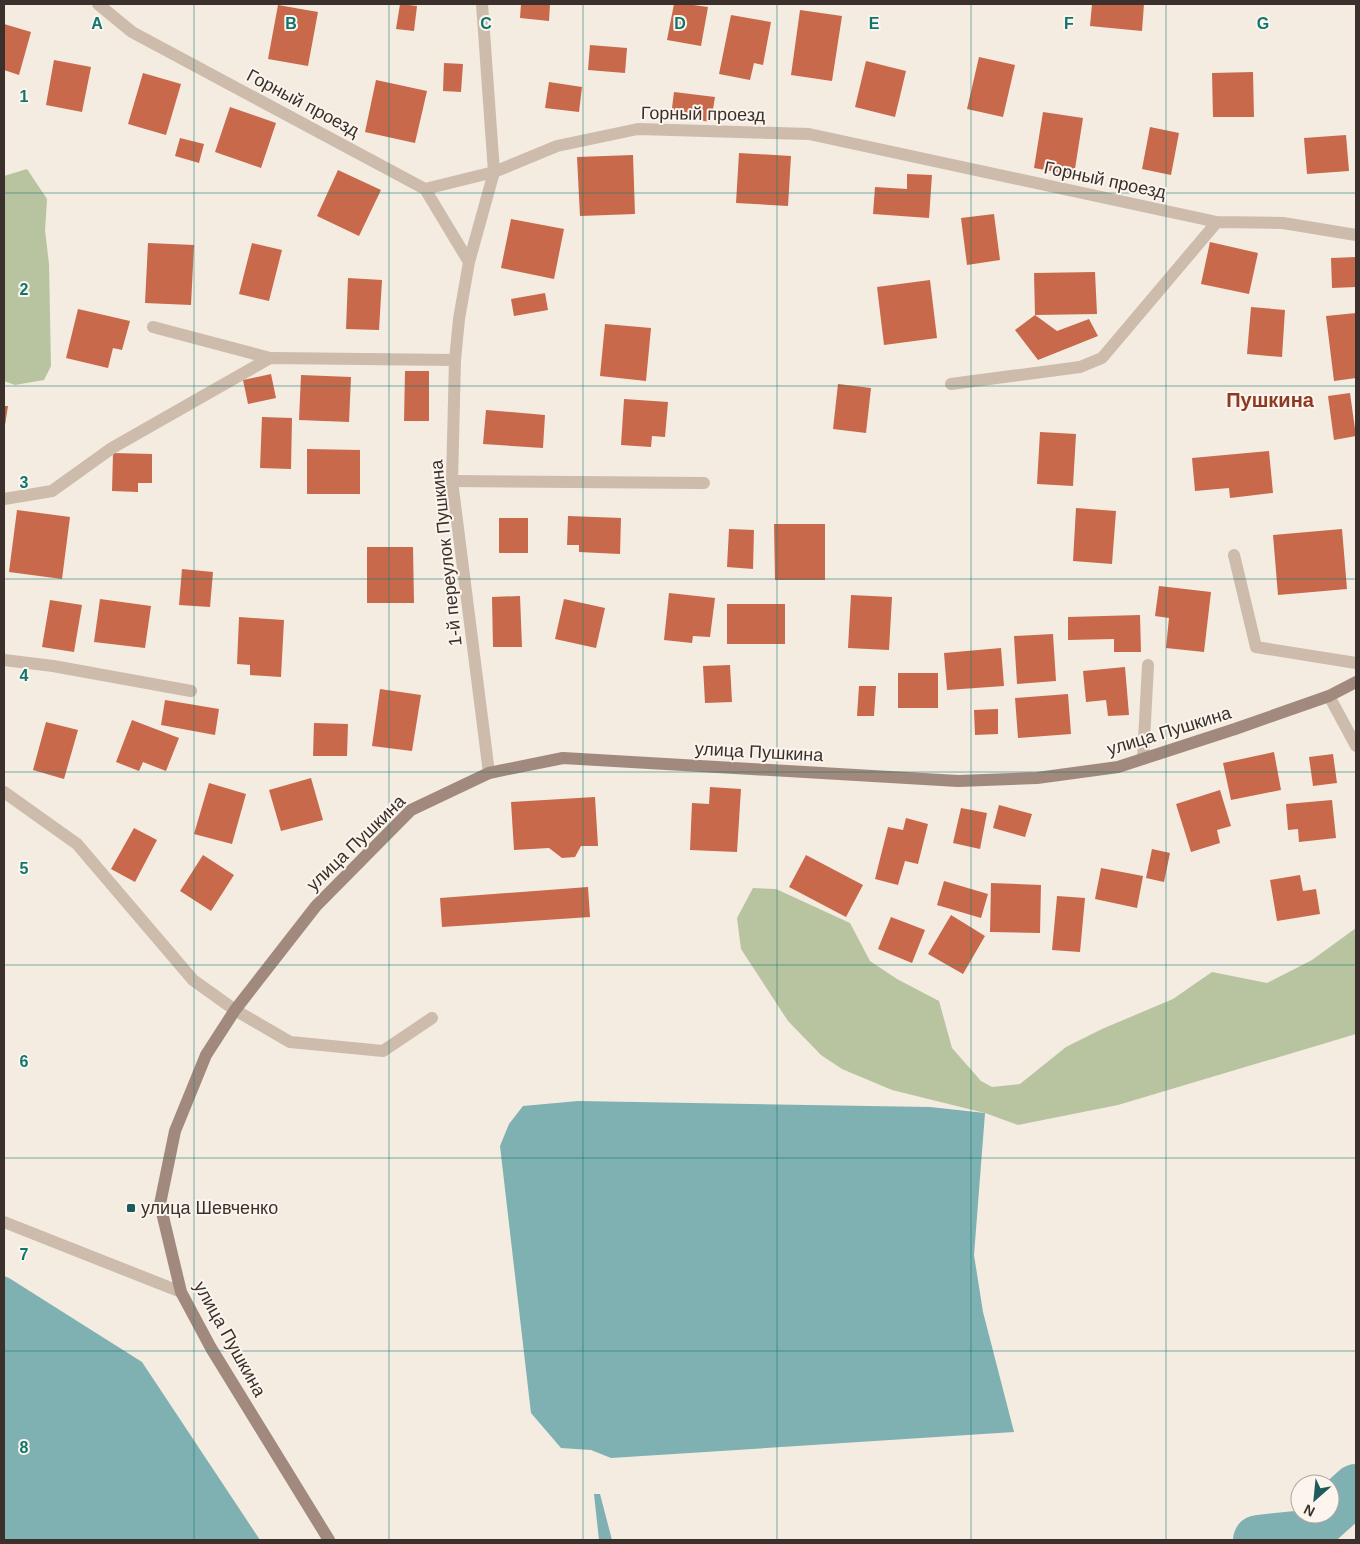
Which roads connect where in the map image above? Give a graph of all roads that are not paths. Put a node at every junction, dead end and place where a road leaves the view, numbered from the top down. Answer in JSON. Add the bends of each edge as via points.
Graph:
{"nodes":[{"id":1,"x":98,"y":4,"type":"edge"},
{"id":2,"x":482,"y":4,"type":"edge"},
{"id":3,"x":494,"y":172,"type":"junction"},
{"id":4,"x":425,"y":189,"type":"junction"},
{"id":5,"x":1217,"y":222,"type":"junction"},
{"id":6,"x":1356,"y":235,"type":"edge"},
{"id":7,"x":469,"y":262,"type":"junction"},
{"id":8,"x":153,"y":327,"type":"dead end"},
{"id":9,"x":270,"y":358,"type":"junction"},
{"id":10,"x":455,"y":360,"type":"junction"},
{"id":11,"x":951,"y":384,"type":"dead end"},
{"id":12,"x":452,"y":481,"type":"junction"},
{"id":13,"x":704,"y":483,"type":"dead end"},
{"id":14,"x":4,"y":499,"type":"edge"},
{"id":15,"x":1234,"y":555,"type":"dead end"},
{"id":16,"x":4,"y":660,"type":"edge"},
{"id":17,"x":1356,"y":663,"type":"edge"},
{"id":18,"x":1148,"y":666,"type":"dead end"},
{"id":19,"x":1356,"y":682,"type":"edge"},
{"id":20,"x":191,"y":691,"type":"dead end"},
{"id":21,"x":1329,"y":696,"type":"junction"},
{"id":22,"x":1356,"y":746,"type":"edge"},
{"id":23,"x":1143,"y":759,"type":"junction"},
{"id":24,"x":489,"y":773,"type":"junction"},
{"id":25,"x":4,"y":792,"type":"edge"},
{"id":26,"x":235,"y":1010,"type":"junction"},
{"id":27,"x":432,"y":1018,"type":"dead end"},
{"id":28,"x":4,"y":1222,"type":"edge"},
{"id":29,"x":181,"y":1292,"type":"junction"},
{"id":30,"x":329,"y":1540,"type":"edge"}],
"edges":[{"from":1,"to":4,"type":"street","name":"Горный проезд","via":[[132,32]]},
{"from":2,"to":3,"type":"street","name":"1-й переулок Пушкина"},
{"from":3,"to":4,"type":"street","name":"Горный проезд"},
{"from":3,"to":5,"type":"street","name":"Горный проезд","via":[[557,146],[638,129],[809,134]]},
{"from":3,"to":7,"type":"street","name":"1-й переулок Пушкина"},
{"from":4,"to":7,"type":"street"},
{"from":5,"to":6,"type":"street","name":"Горный проезд","via":[[1283,223]]},
{"from":5,"to":11,"type":"street","via":[[1102,358],[1080,367]]},
{"from":7,"to":10,"type":"street","name":"1-й переулок Пушкина"},
{"from":8,"to":9,"type":"street"},
{"from":9,"to":10,"type":"street"},
{"from":9,"to":14,"type":"street","via":[[112,448],[52,491]]},
{"from":10,"to":12,"type":"street","name":"1-й переулок Пушкина"},
{"from":12,"to":13,"type":"street"},
{"from":12,"to":24,"type":"street","name":"1-й переулок Пушкина"},
{"from":15,"to":17,"type":"street","via":[[1256,647]]},
{"from":16,"to":20,"type":"street"},
{"from":18,"to":23,"type":"street"},
{"from":19,"to":21,"type":"street","name":"улица Пушкина"},
{"from":21,"to":22,"type":"street"},
{"from":21,"to":23,"type":"street","name":"улица Пушкина"},
{"from":23,"to":24,"type":"street","name":"улица Пушкина","via":[[1118,767],[1037,778],[958,781],[563,758]]},
{"from":24,"to":26,"type":"street","name":"улица Пушкина","via":[[411,810],[316,906]]},
{"from":25,"to":26,"type":"street","via":[[77,844],[193,980]]},
{"from":26,"to":27,"type":"street","via":[[290,1042],[383,1051]]},
{"from":26,"to":29,"type":"street","name":"улица Пушкина","via":[[206,1055],[175,1131],[160,1204]]},
{"from":28,"to":29,"type":"street"},
{"from":29,"to":30,"type":"street","name":"улица Пушкина","via":[[211,1348]]}]}
